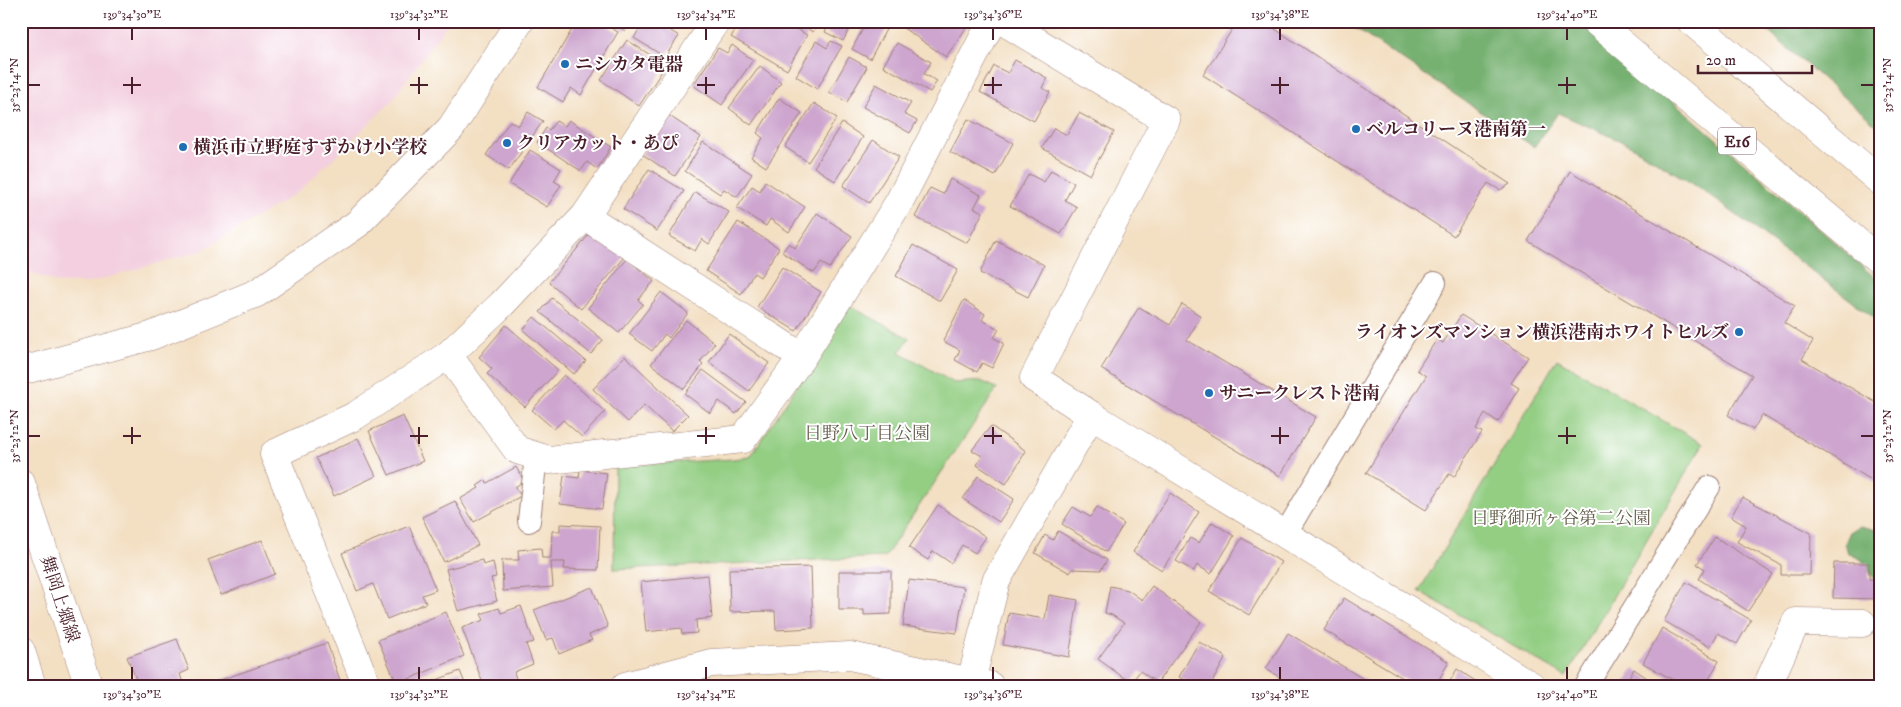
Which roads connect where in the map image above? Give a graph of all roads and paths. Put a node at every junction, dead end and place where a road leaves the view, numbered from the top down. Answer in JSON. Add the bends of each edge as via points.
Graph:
{"nodes":[{"id":1,"x":520,"y":21,"type":"edge"},
{"id":2,"x":716,"y":21,"type":"edge"},
{"id":3,"x":992,"y":21,"type":"edge"},
{"id":4,"x":1003,"y":21,"type":"edge"},
{"id":5,"x":1595,"y":21,"type":"edge"},
{"id":6,"x":1691,"y":21,"type":"edge"},
{"id":7,"x":1880,"y":181,"type":"edge"},
{"id":8,"x":585,"y":216,"type":"junction"},
{"id":9,"x":1880,"y":261,"type":"edge"},
{"id":10,"x":1435,"y":284,"type":"dead end"},
{"id":11,"x":448,"y":355,"type":"junction"},
{"id":12,"x":802,"y":357,"type":"junction"},
{"id":13,"x":21,"y":370,"type":"edge"},
{"id":14,"x":1091,"y":415,"type":"junction"},
{"id":15,"x":536,"y":456,"type":"junction"},
{"id":16,"x":21,"y":483,"type":"edge"},
{"id":17,"x":1709,"y":486,"type":"dead end"},
{"id":18,"x":529,"y":521,"type":"dead end"},
{"id":19,"x":1285,"y":534,"type":"junction"},
{"id":20,"x":1862,"y":623,"type":"dead end"},
{"id":21,"x":21,"y":651,"type":"edge"},
{"id":22,"x":977,"y":684,"type":"edge"},
{"id":23,"x":32,"y":686,"type":"edge"},
{"id":24,"x":89,"y":686,"type":"edge"},
{"id":25,"x":367,"y":686,"type":"edge"},
{"id":26,"x":625,"y":686,"type":"edge"},
{"id":27,"x":1532,"y":686,"type":"edge"},
{"id":28,"x":1586,"y":686,"type":"edge"},
{"id":29,"x":1767,"y":686,"type":"edge"}],
"edges":[{"from":1,"to":13,"type":"main road","via":[[451,128],[357,224],[257,293],[151,336]]},
{"from":2,"to":8,"type":"main road"},
{"from":3,"to":12,"type":"main road","via":[[899,202]]},
{"from":4,"to":14,"type":"main road","via":[[1166,120],[1034,378]]},
{"from":5,"to":9,"type":"main road","number":"E16"},
{"from":6,"to":7,"type":"main road"},
{"from":8,"to":11,"type":"main road","via":[[502,304]]},
{"from":8,"to":12,"type":"main road"},
{"from":10,"to":19,"type":"lane"},
{"from":11,"to":15,"type":"main road","via":[[517,450]]},
{"from":11,"to":25,"type":"main road","via":[[355,416],[274,454]]},
{"from":12,"to":15,"type":"main road","via":[[743,439],[550,460]]},
{"from":14,"to":19,"type":"main road"},
{"from":14,"to":22,"type":"main road","via":[[996,580]]},
{"from":15,"to":18,"type":"lane"},
{"from":16,"to":24,"type":"main road","name":"舞岡上郷線"},
{"from":17,"to":28,"type":"lane"},
{"from":19,"to":27,"type":"main road"},
{"from":20,"to":29,"type":"main road","via":[[1796,622]]},
{"from":21,"to":23,"type":"main road"},
{"from":22,"to":26,"type":"main road","via":[[850,656],[711,662]]}]}
